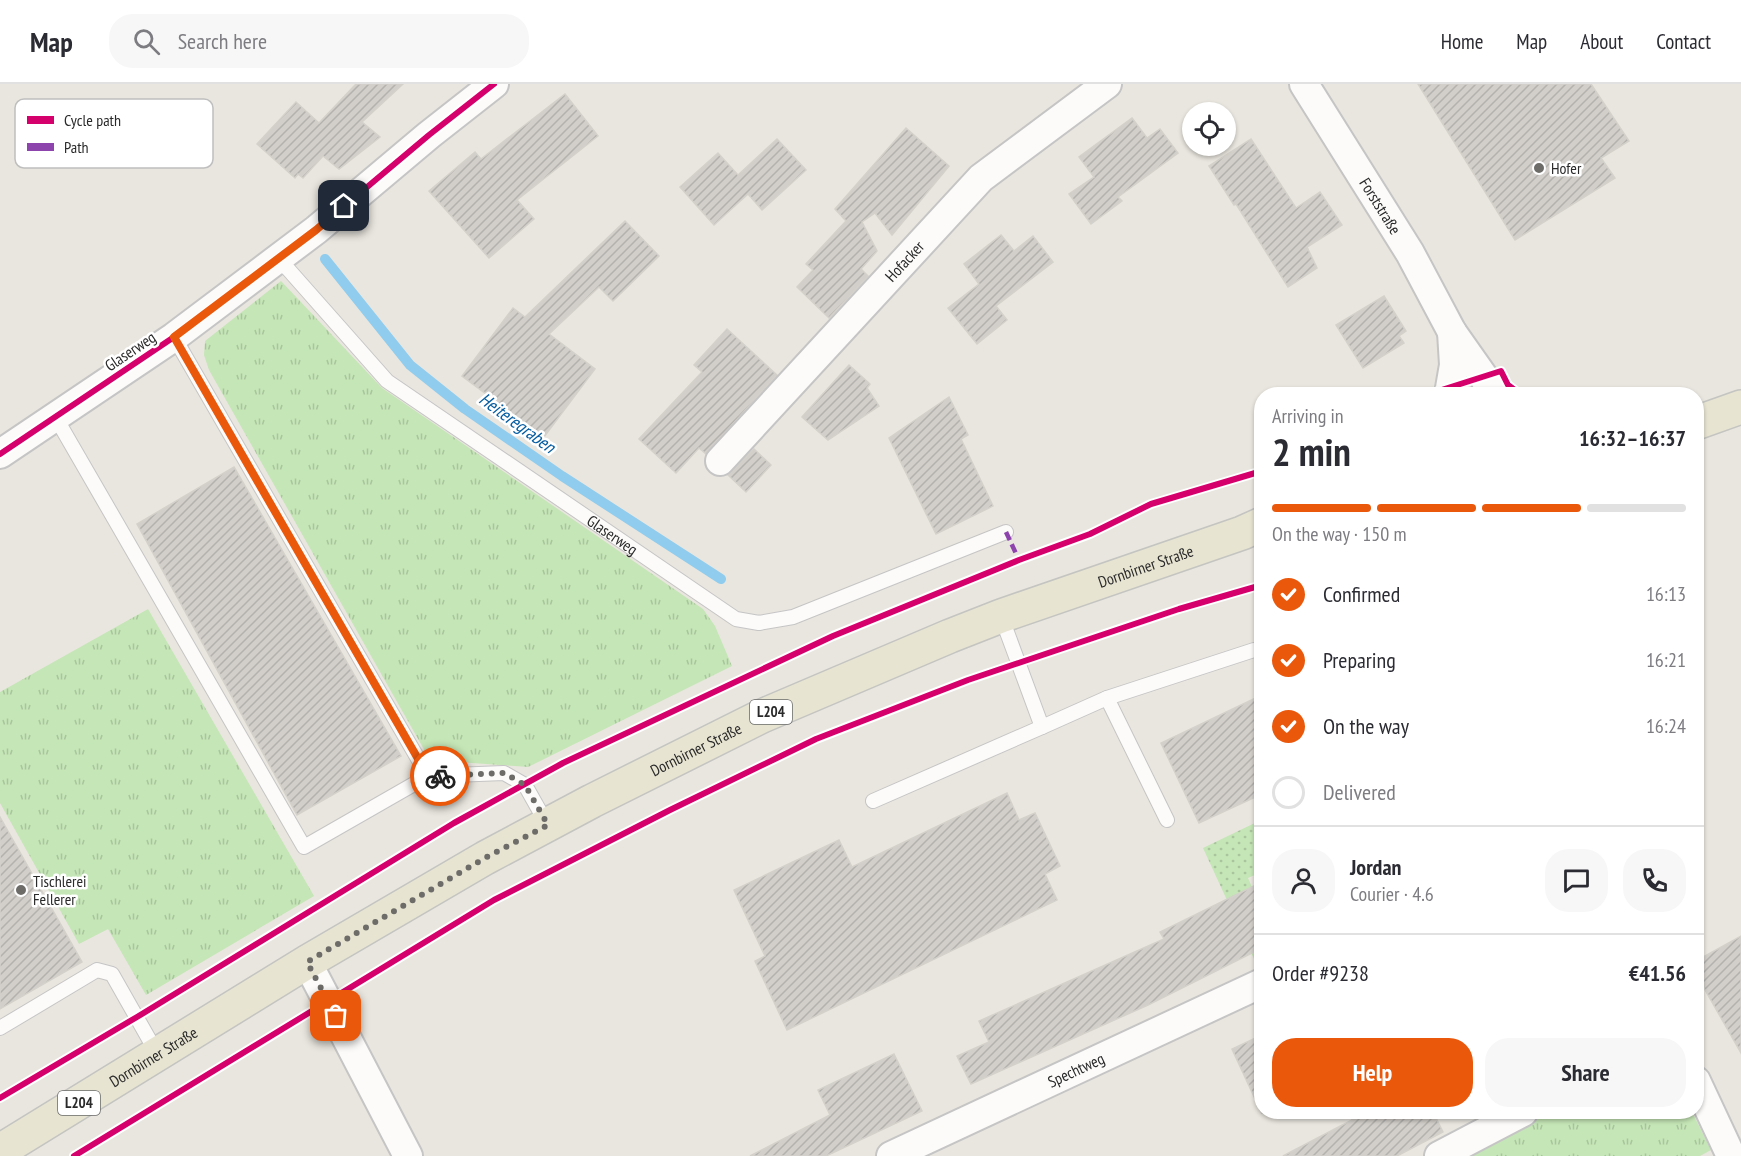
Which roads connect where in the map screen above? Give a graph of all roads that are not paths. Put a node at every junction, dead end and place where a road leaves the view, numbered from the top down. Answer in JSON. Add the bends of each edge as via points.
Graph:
{"nodes":[{"id":1,"x":494,"y":84,"type":"edge"},
{"id":2,"x":1107,"y":84,"type":"edge"},
{"id":3,"x":1304,"y":84,"type":"edge"},
{"id":4,"x":276,"y":259,"type":"junction"},
{"id":5,"x":1452,"y":332,"type":"junction"},
{"id":6,"x":174,"y":337,"type":"junction"},
{"id":7,"x":1450,"y":387,"type":"edge"},
{"id":8,"x":1489,"y":387,"type":"edge"},
{"id":9,"x":1741,"y":402,"type":"edge"},
{"id":10,"x":1741,"y":407,"type":"edge"},
{"id":11,"x":1704,"y":408,"type":"edge"},
{"id":12,"x":56,"y":418,"type":"junction"},
{"id":13,"x":1704,"y":420,"type":"edge"},
{"id":14,"x":0,"y":454,"type":"edge"},
{"id":15,"x":720,"y":462,"type":"dead end"},
{"id":16,"x":1254,"y":529,"type":"edge"},
{"id":17,"x":1006,"y":532,"type":"dead end"},
{"id":18,"x":1001,"y":616,"type":"junction"},
{"id":19,"x":1254,"y":650,"type":"dead end"},
{"id":20,"x":1107,"y":698,"type":"junction"},
{"id":21,"x":1042,"y":727,"type":"junction"},
{"id":22,"x":428,"y":776,"type":"junction"},
{"id":23,"x":873,"y":801,"type":"dead end"},
{"id":24,"x":1167,"y":820,"type":"dead end"},
{"id":25,"x":548,"y":825,"type":"junction"},
{"id":26,"x":307,"y":962,"type":"junction"},
{"id":27,"x":1254,"y":987,"type":"edge"},
{"id":28,"x":0,"y":1028,"type":"edge"},
{"id":29,"x":158,"y":1055,"type":"junction"},
{"id":30,"x":1704,"y":1098,"type":"edge"},
{"id":31,"x":1509,"y":1119,"type":"edge"},
{"id":32,"x":0,"y":1150,"type":"edge"},
{"id":33,"x":408,"y":1156,"type":"edge"},
{"id":34,"x":891,"y":1156,"type":"edge"},
{"id":35,"x":1438,"y":1156,"type":"edge"},
{"id":36,"x":1731,"y":1156,"type":"edge"}],
"edges":[{"from":1,"to":4,"type":"street","name":"Glaserweg"},
{"from":2,"to":15,"type":"street","name":"Hofacker","via":[[981,178]]},
{"from":3,"to":5,"type":"street","name":"Forststraße","via":[[1410,253]]},
{"from":4,"to":6,"type":"street","name":"Glaserweg"},
{"from":4,"to":17,"type":"lane","name":"Glaserweg","via":[[387,381],[736,619],[759,623],[793,616]]},
{"from":5,"to":7,"type":"street","name":"Forststraße","via":[[1454,365]]},
{"from":5,"to":8,"type":"street","name":"Forststraße"},
{"from":6,"to":12,"type":"street","name":"Glaserweg"},
{"from":6,"to":22,"type":"lane"},
{"from":9,"to":11,"type":"main road"},
{"from":10,"to":13,"type":"main road"},
{"from":12,"to":14,"type":"street","name":"Glaserweg"},
{"from":12,"to":22,"type":"lane","via":[[304,847]]},
{"from":16,"to":18,"type":"main road","name":"Dornbirner Straße","number":"L204"},
{"from":18,"to":21,"type":"lane"},
{"from":18,"to":25,"type":"main road","name":"Dornbirner Straße","number":"L204","via":[[762,716]]},
{"from":19,"to":20,"type":"lane"},
{"from":20,"to":21,"type":"lane"},
{"from":20,"to":24,"type":"lane"},
{"from":21,"to":23,"type":"lane"},
{"from":22,"to":25,"type":"lane","via":[[504,773],[525,785]]},
{"from":25,"to":26,"type":"main road","name":"Dornbirner Straße","number":"L204"},
{"from":26,"to":29,"type":"main road","name":"Dornbirner Straße","number":"L204"},
{"from":26,"to":33,"type":"street"},
{"from":27,"to":34,"type":"street","name":"Spechtweg"},
{"from":28,"to":29,"type":"lane","via":[[97,970],[112,974]]},
{"from":29,"to":32,"type":"main road","name":"Dornbirner Straße","number":"L204"},
{"from":30,"to":36,"type":"street"},
{"from":31,"to":35,"type":"street"}]}
